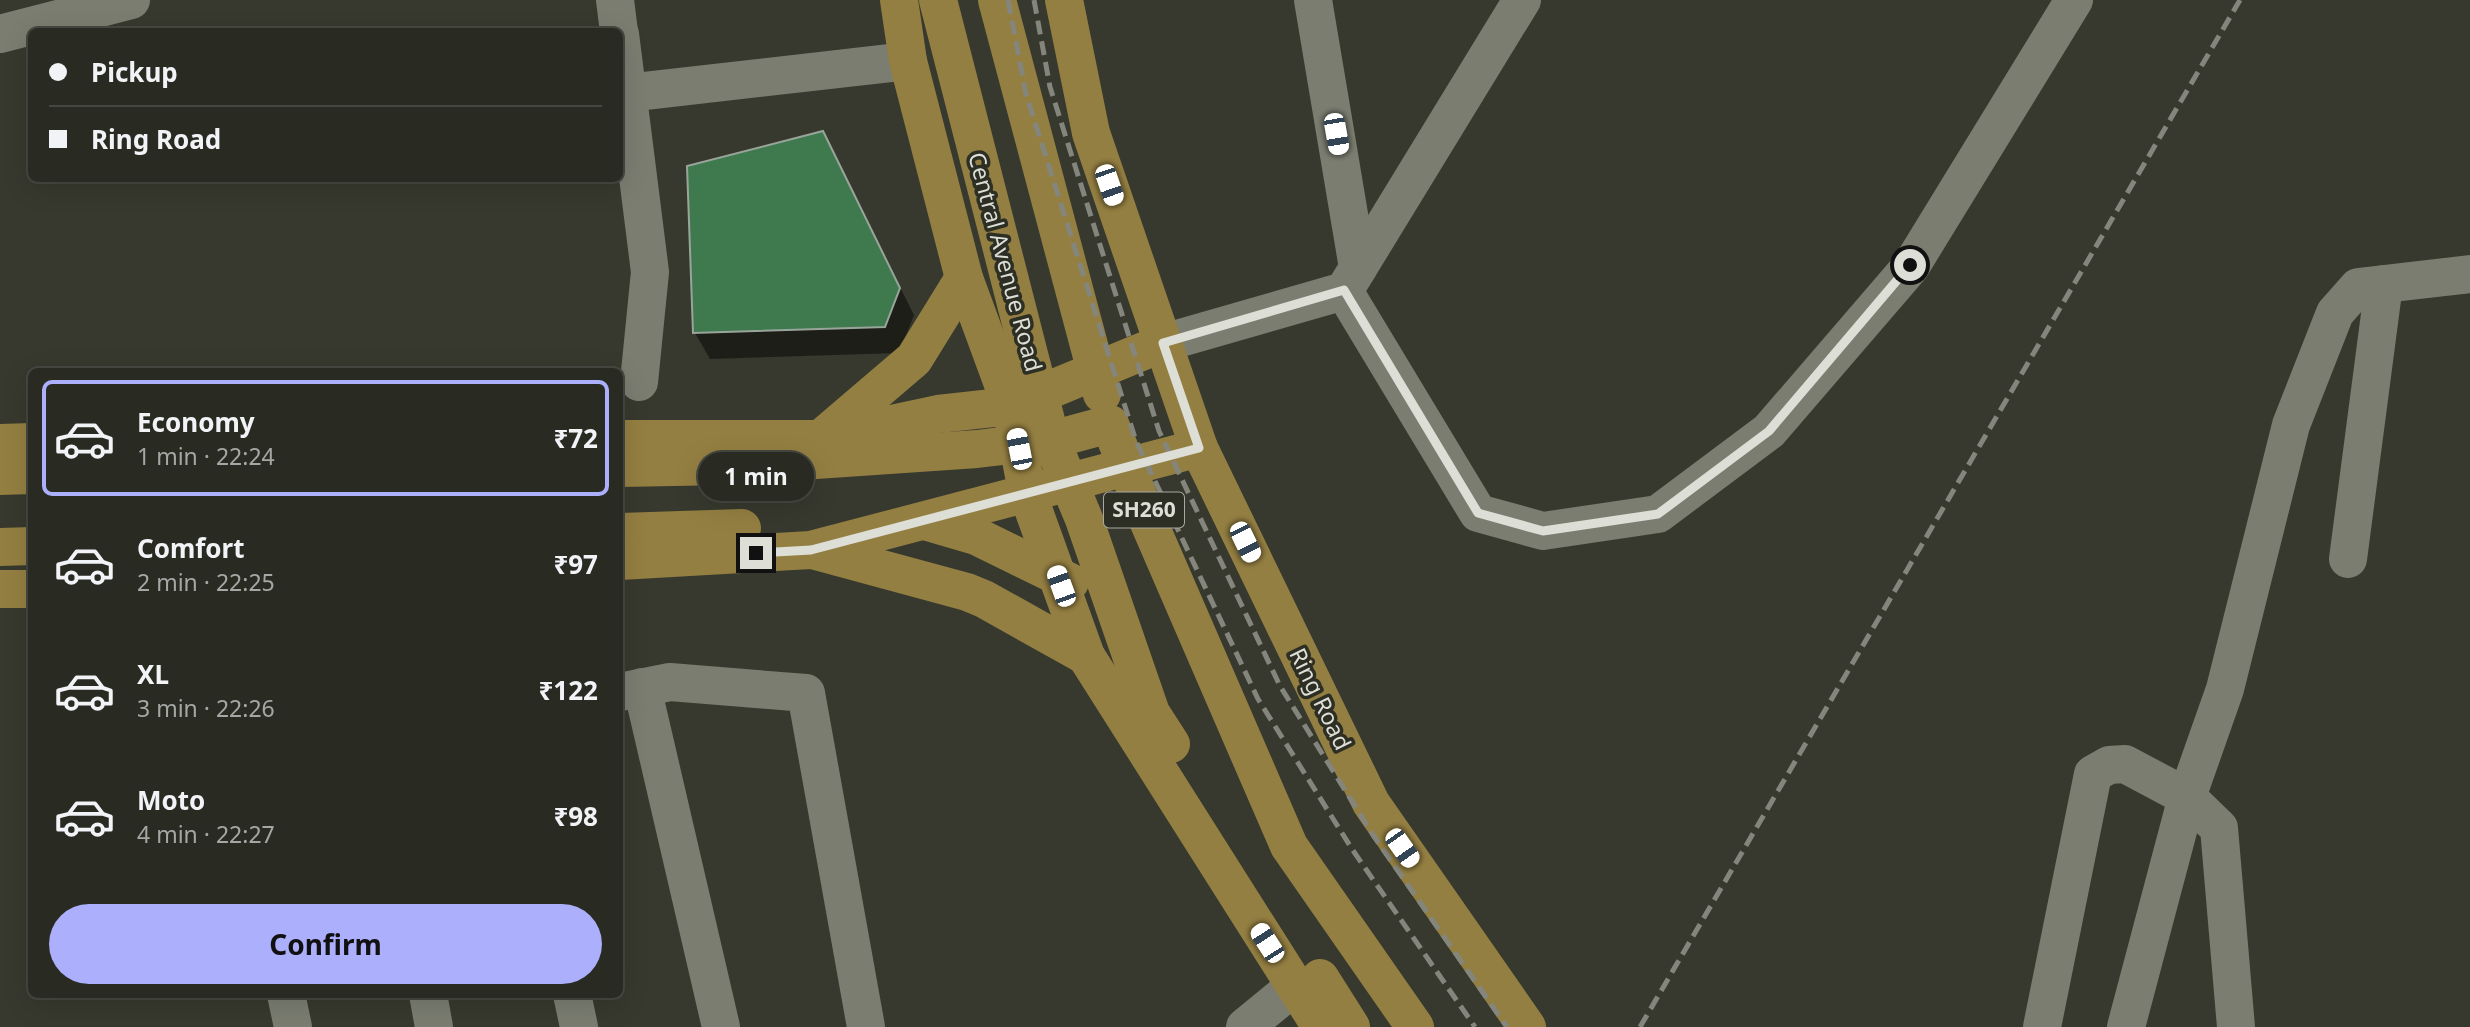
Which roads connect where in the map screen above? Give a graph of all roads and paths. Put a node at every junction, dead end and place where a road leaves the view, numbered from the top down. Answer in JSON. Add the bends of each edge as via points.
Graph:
{"nodes":[{"id":1,"x":131,"y":0,"type":"edge"},
{"id":2,"x":615,"y":0,"type":"edge"},
{"id":3,"x":899,"y":0,"type":"edge"},
{"id":4,"x":938,"y":0,"type":"edge"},
{"id":5,"x":997,"y":0,"type":"edge"},
{"id":6,"x":1064,"y":0,"type":"edge"},
{"id":7,"x":1313,"y":0,"type":"edge"},
{"id":8,"x":1522,"y":0,"type":"edge"},
{"id":9,"x":2074,"y":0,"type":"edge"},
{"id":10,"x":618,"y":28,"type":"edge"},
{"id":11,"x":0,"y":34,"type":"edge"},
{"id":12,"x":908,"y":61,"type":"junction"},
{"id":13,"x":623,"y":63,"type":"edge"},
{"id":14,"x":627,"y":93,"type":"junction"},
{"id":15,"x":2470,"y":274,"type":"edge"},
{"id":16,"x":964,"y":278,"type":"junction"},
{"id":17,"x":1351,"y":279,"type":"junction"},
{"id":18,"x":1011,"y":280,"type":"junction"},
{"id":19,"x":2384,"y":284,"type":"junction"},
{"id":20,"x":1163,"y":343,"type":"junction"},
{"id":21,"x":639,"y":382,"type":"dead end"},
{"id":22,"x":1011,"y":406,"type":"junction"},
{"id":23,"x":1110,"y":424,"type":"junction"},
{"id":24,"x":623,"y":439,"type":"edge"},
{"id":25,"x":821,"y":439,"type":"junction"},
{"id":26,"x":1051,"y":440,"type":"junction"},
{"id":27,"x":28,"y":442,"type":"edge"},
{"id":28,"x":0,"y":443,"type":"edge"},
{"id":29,"x":1199,"y":448,"type":"junction"},
{"id":30,"x":886,"y":455,"type":"junction"},
{"id":31,"x":623,"y":468,"type":"edge"},
{"id":32,"x":28,"y":475,"type":"edge"},
{"id":33,"x":0,"y":476,"type":"edge"},
{"id":34,"x":1027,"y":492,"type":"junction"},
{"id":35,"x":1146,"y":516,"type":"junction"},
{"id":36,"x":1084,"y":519,"type":"junction"},
{"id":37,"x":928,"y":522,"type":"junction"},
{"id":38,"x":623,"y":532,"type":"edge"},
{"id":39,"x":28,"y":546,"type":"edge"},
{"id":40,"x":0,"y":547,"type":"edge"},
{"id":41,"x":811,"y":550,"type":"junction"},
{"id":42,"x":2347,"y":558,"type":"dead end"},
{"id":43,"x":623,"y":561,"type":"edge"},
{"id":44,"x":0,"y":589,"type":"edge"},
{"id":45,"x":28,"y":589,"type":"edge"},
{"id":46,"x":1119,"y":624,"type":"junction"},
{"id":47,"x":1086,"y":656,"type":"junction"},
{"id":48,"x":631,"y":690,"type":"edge"},
{"id":49,"x":2188,"y":797,"type":"junction"},
{"id":50,"x":1295,"y":986,"type":"junction"},
{"id":51,"x":287,"y":998,"type":"edge"},
{"id":52,"x":429,"y":998,"type":"edge"},
{"id":53,"x":573,"y":998,"type":"edge"},
{"id":54,"x":293,"y":1027,"type":"edge"},
{"id":55,"x":434,"y":1027,"type":"edge"},
{"id":56,"x":579,"y":1027,"type":"edge"},
{"id":57,"x":721,"y":1027,"type":"edge"},
{"id":58,"x":866,"y":1027,"type":"edge"},
{"id":59,"x":1245,"y":1027,"type":"edge"},
{"id":60,"x":1321,"y":1027,"type":"edge"},
{"id":61,"x":1351,"y":1027,"type":"edge"},
{"id":62,"x":1415,"y":1027,"type":"edge"},
{"id":63,"x":1527,"y":1027,"type":"edge"},
{"id":64,"x":2042,"y":1027,"type":"edge"},
{"id":65,"x":2126,"y":1027,"type":"edge"},
{"id":66,"x":2236,"y":1027,"type":"edge"}],
"edges":[{"from":1,"to":11,"type":"street"},
{"from":2,"to":10,"type":"street"},
{"from":3,"to":12,"type":"main road","name":"Central Avenue Road"},
{"from":4,"to":18,"type":"main road","name":"Central Avenue Road"},
{"from":5,"to":23,"type":"main road"},
{"from":6,"to":20,"type":"main road","name":"Ring Road","via":[[1091,133]]},
{"from":7,"to":17,"type":"street"},
{"from":8,"to":17,"type":"street"},
{"from":9,"to":17,"type":"street","via":[[1910,265],[1769,431],[1658,514],[1543,531],[1478,513]]},
{"from":12,"to":14,"type":"street"},
{"from":12,"to":16,"type":"main road","name":"Central Avenue Road"},
{"from":13,"to":14,"type":"street"},
{"from":14,"to":21,"type":"street","via":[[650,272]]},
{"from":15,"to":19,"type":"street"},
{"from":16,"to":22,"type":"main road","name":"Central Avenue Road"},
{"from":16,"to":25,"type":"main road","via":[[914,359]]},
{"from":17,"to":20,"type":"street"},
{"from":18,"to":26,"type":"main road","name":"Central Avenue Road"},
{"from":18,"to":30,"type":"main road","via":[[1007,343],[973,387],[927,432]]},
{"from":19,"to":42,"type":"street"},
{"from":19,"to":49,"type":"street","via":[[2358,287],[2335,313],[2291,425],[2225,689]]},
{"from":20,"to":22,"type":"main road"},
{"from":20,"to":29,"type":"main road","name":"Ring Road","number":"SH260"},
{"from":22,"to":25,"type":"main road","via":[[938,414]]},
{"from":22,"to":34,"type":"main road","name":"Central Avenue Road"},
{"from":23,"to":26,"type":"main road"},
{"from":23,"to":35,"type":"main road","number":"SH260"},
{"from":24,"to":25,"type":"main road"},
{"from":26,"to":30,"type":"main road"},
{"from":26,"to":36,"type":"main road","name":"Central Avenue Road"},
{"from":27,"to":28,"type":"main road"},
{"from":29,"to":34,"type":"main road"},
{"from":29,"to":63,"type":"main road","name":"Ring Road","number":"SH260","via":[[1370,803]]},
{"from":30,"to":31,"type":"main road"},
{"from":32,"to":33,"type":"main road"},
{"from":34,"to":41,"type":"main road"},
{"from":34,"to":47,"type":"main road","name":"Central Avenue Road"},
{"from":35,"to":36,"type":"main road","number":"SH260"},
{"from":35,"to":62,"type":"main road","number":"SH260","via":[[1289,846]]},
{"from":36,"to":37,"type":"main road","number":"SH260"},
{"from":36,"to":46,"type":"main road","number":"SH260"},
{"from":37,"to":38,"type":"main road","number":"SH260"},
{"from":37,"to":46,"type":"main road","via":[[976,536],[1083,589]]},
{"from":39,"to":40,"type":"main road"},
{"from":41,"to":43,"type":"main road"},
{"from":41,"to":47,"type":"main road","via":[[967,592]]},
{"from":44,"to":45,"type":"main road"},
{"from":46,"to":61,"type":"main road","number":"SH260","via":[[1151,713]]},
{"from":47,"to":50,"type":"main road","name":"Central Avenue Road"},
{"from":48,"to":57,"type":"street"},
{"from":48,"to":58,"type":"street","via":[[670,682],[806,693]]},
{"from":49,"to":64,"type":"street","via":[[2125,764],[2109,765],[2093,774]]},
{"from":49,"to":65,"type":"street"},
{"from":49,"to":66,"type":"street","via":[[2218,828]]},
{"from":50,"to":59,"type":"street"},
{"from":50,"to":60,"type":"main road","name":"Central Avenue Road"},
{"from":51,"to":54,"type":"street"},
{"from":52,"to":55,"type":"street"},
{"from":53,"to":56,"type":"street"}]}
